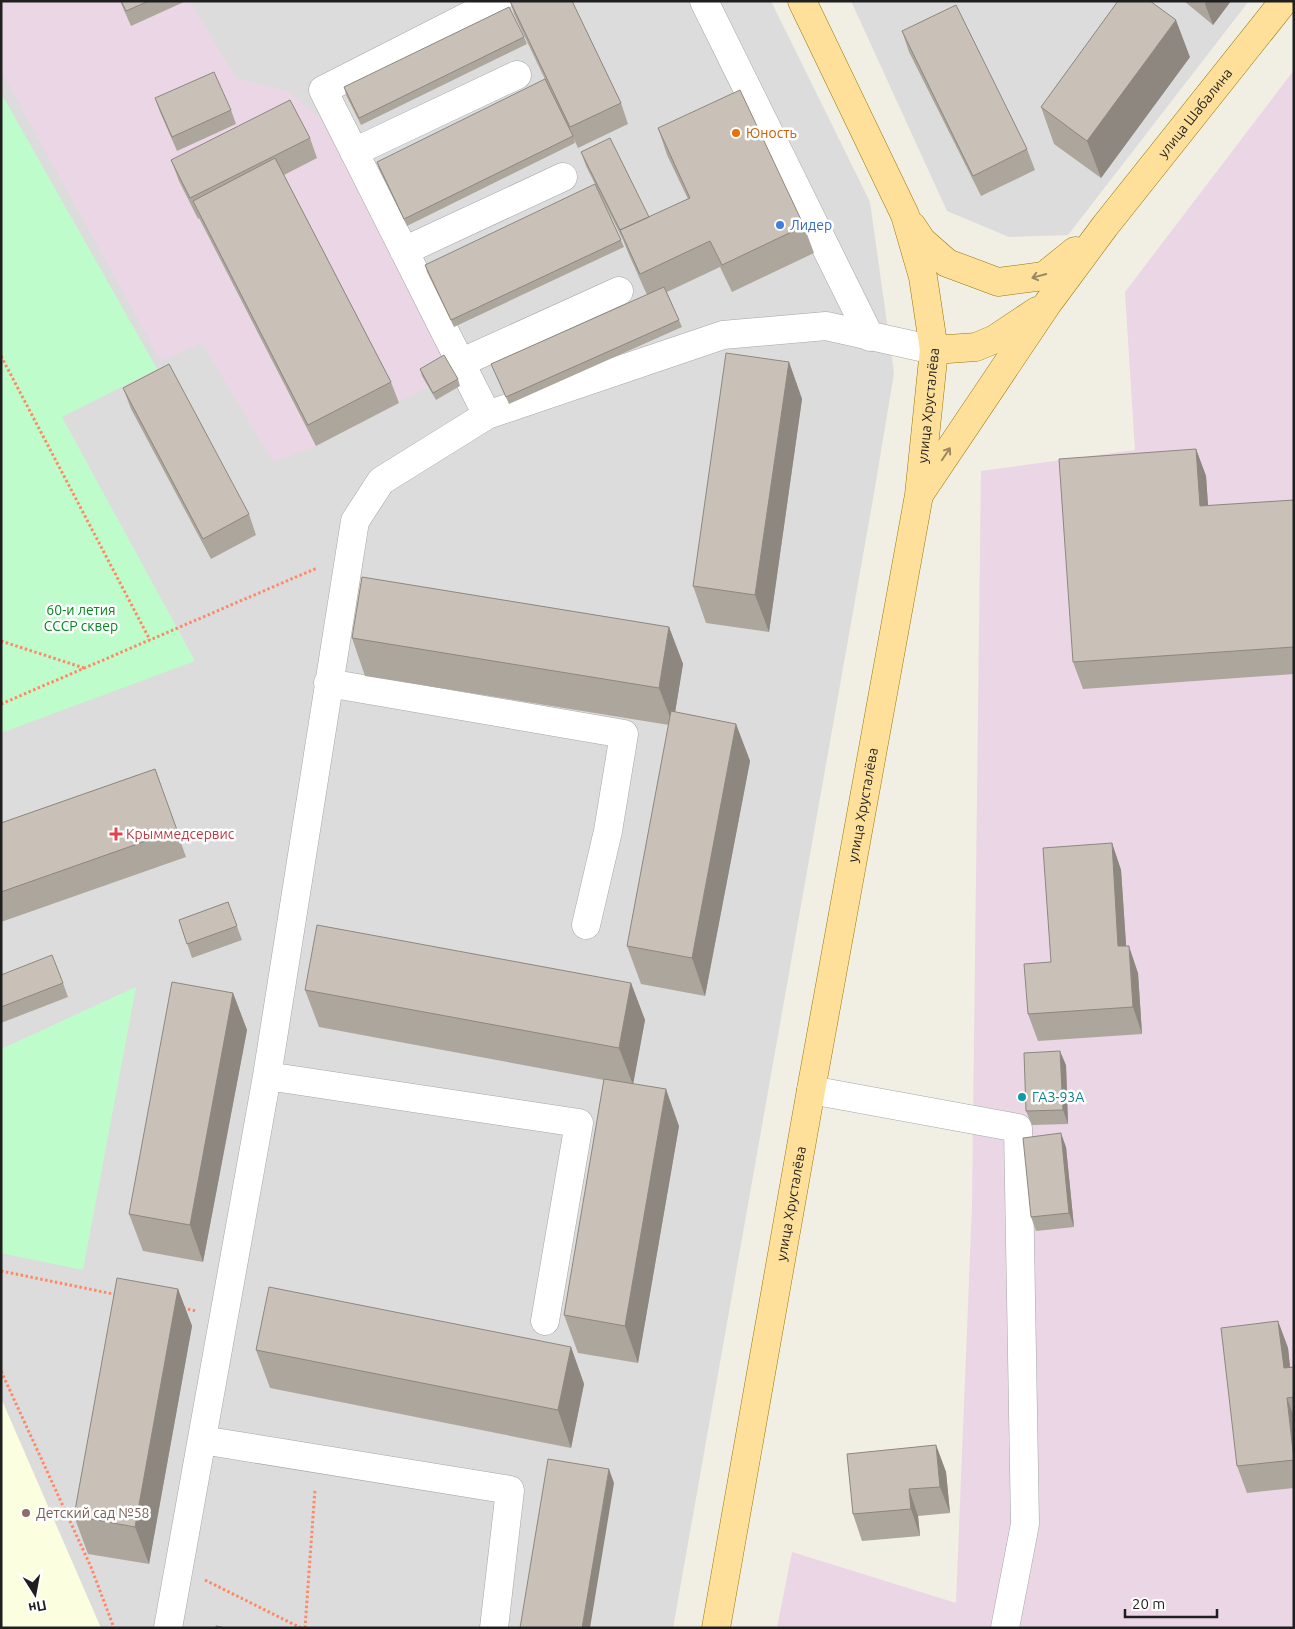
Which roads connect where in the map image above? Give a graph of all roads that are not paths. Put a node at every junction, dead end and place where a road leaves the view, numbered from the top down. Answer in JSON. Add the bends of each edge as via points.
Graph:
{"nodes":[{"id":1,"x":498,"y":1,"type":"edge"},
{"id":2,"x":704,"y":1,"type":"edge"},
{"id":3,"x":802,"y":1,"type":"edge"},
{"id":4,"x":1284,"y":1,"type":"edge"},
{"id":5,"x":517,"y":75,"type":"dead end"},
{"id":6,"x":354,"y":152,"type":"junction"},
{"id":7,"x":564,"y":177,"type":"dead end"},
{"id":8,"x":905,"y":215,"type":"junction"},
{"id":9,"x":1106,"y":226,"type":"junction"},
{"id":10,"x":404,"y":251,"type":"junction"},
{"id":11,"x":618,"y":291,"type":"dead end"},
{"id":12,"x":1048,"y":303,"type":"junction"},
{"id":13,"x":870,"y":337,"type":"junction"},
{"id":14,"x":934,"y":350,"type":"junction"},
{"id":15,"x":460,"y":363,"type":"junction"},
{"id":16,"x":487,"y":415,"type":"junction"},
{"id":17,"x":919,"y":495,"type":"junction"},
{"id":18,"x":328,"y":683,"type":"junction"},
{"id":19,"x":586,"y":925,"type":"dead end"},
{"id":20,"x":267,"y":1076,"type":"junction"},
{"id":21,"x":811,"y":1090,"type":"junction"},
{"id":22,"x":545,"y":1322,"type":"dead end"},
{"id":23,"x":202,"y":1440,"type":"junction"},
{"id":24,"x":168,"y":1628,"type":"edge"},
{"id":25,"x":494,"y":1628,"type":"edge"},
{"id":26,"x":716,"y":1628,"type":"edge"},
{"id":27,"x":1005,"y":1628,"type":"edge"}],
"edges":[{"from":1,"to":6,"type":"street","via":[[322,90]]},
{"from":2,"to":13,"type":"street"},
{"from":3,"to":8,"type":"main road","name":"улица Хрусталёва"},
{"from":4,"to":9,"type":"main road","name":"улица Шабалина"},
{"from":5,"to":6,"type":"street"},
{"from":6,"to":10,"type":"street"},
{"from":7,"to":10,"type":"street"},
{"from":9,"to":8,"type":"main road","name":"улица Шабалина","one_way":true,"via":[[1044,276],[998,282],[947,263],[922,241]]},
{"from":8,"to":14,"type":"main road","name":"улица Хрусталёва","via":[[923,277]]},
{"from":9,"to":12,"type":"main road","name":"улица Шабалина"},
{"from":10,"to":15,"type":"street"},
{"from":11,"to":15,"type":"street"},
{"from":12,"to":14,"type":"main road","name":"улица Шабалина","via":[[995,339],[976,347]]},
{"from":17,"to":12,"type":"main road","name":"улица Шабалина","one_way":true},
{"from":13,"to":14,"type":"street"},
{"from":13,"to":16,"type":"street","via":[[826,326],[724,335]]},
{"from":14,"to":17,"type":"main road","name":"улица Хрусталёва"},
{"from":15,"to":16,"type":"street"},
{"from":16,"to":18,"type":"street","via":[[381,481],[355,521]]},
{"from":17,"to":21,"type":"main road","name":"улица Хрусталёва"},
{"from":18,"to":19,"type":"street","via":[[624,734],[608,831]]},
{"from":18,"to":20,"type":"street"},
{"from":20,"to":22,"type":"street","via":[[579,1123]]},
{"from":20,"to":23,"type":"street"},
{"from":21,"to":26,"type":"main road","name":"улица Хрусталёва"},
{"from":21,"to":27,"type":"street","via":[[1018,1128],[1025,1524]]},
{"from":23,"to":24,"type":"street"},
{"from":23,"to":25,"type":"street","via":[[510,1490]]}]}
